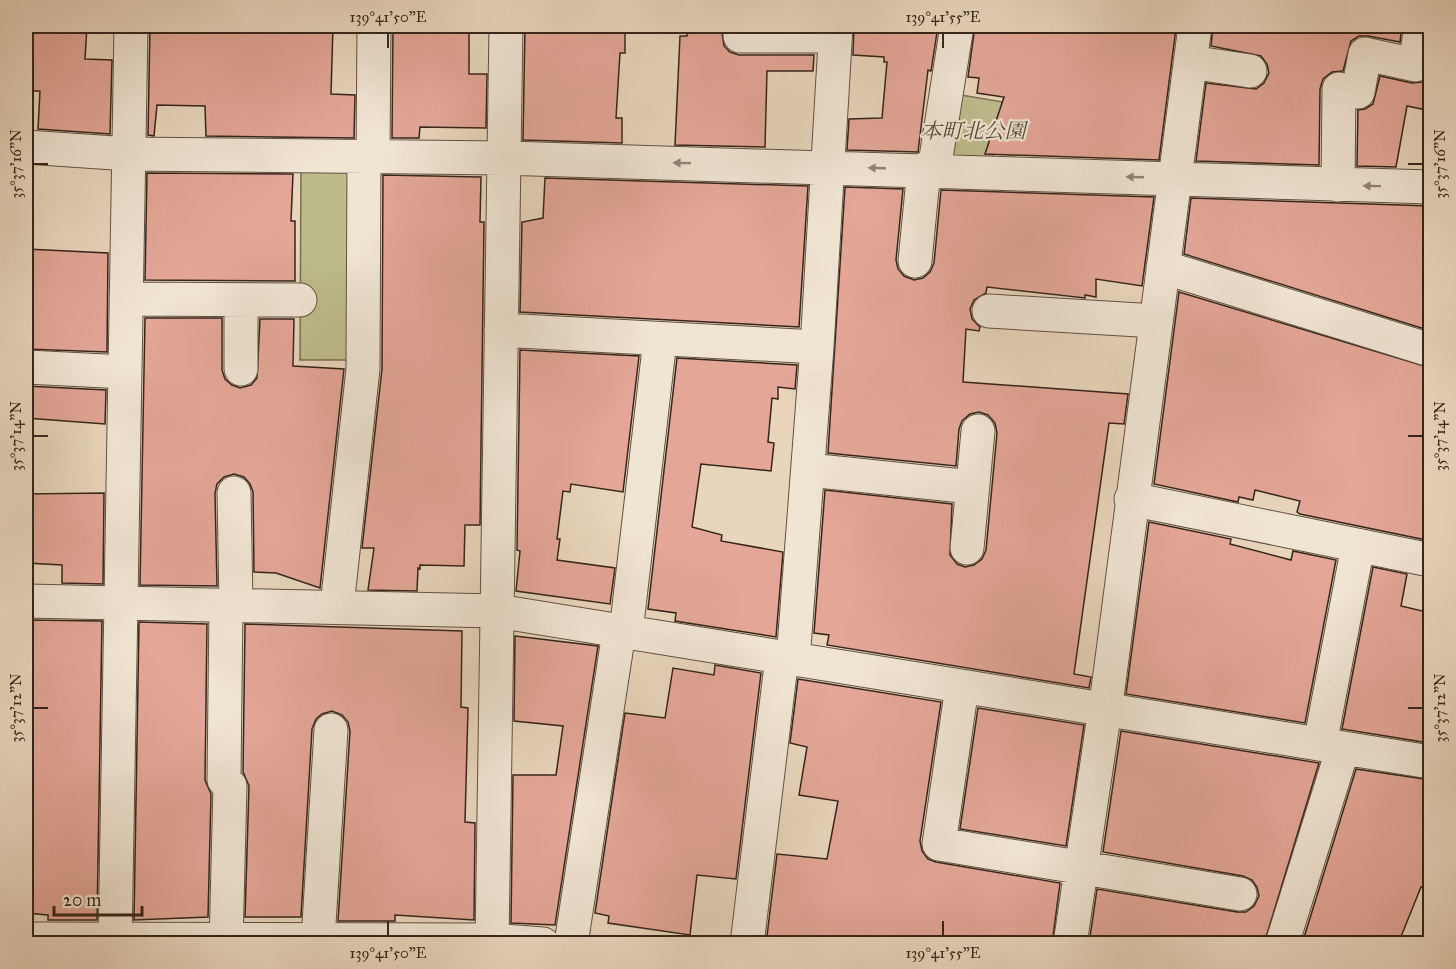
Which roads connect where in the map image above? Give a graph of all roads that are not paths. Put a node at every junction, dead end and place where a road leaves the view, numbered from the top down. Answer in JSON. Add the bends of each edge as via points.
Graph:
{"nodes":[{"id":1,"x":131,"y":26,"type":"edge"},
{"id":2,"x":374,"y":26,"type":"edge"},
{"id":3,"x":506,"y":26,"type":"edge"},
{"id":4,"x":740,"y":26,"type":"edge"},
{"id":5,"x":957,"y":26,"type":"edge"},
{"id":6,"x":1195,"y":26,"type":"edge"},
{"id":7,"x":1421,"y":26,"type":"edge"},
{"id":8,"x":836,"y":31,"type":"edge"},
{"id":9,"x":1190,"y":62,"type":"junction"},
{"id":10,"x":1250,"y":71,"type":"dead end"},
{"id":11,"x":26,"y":147,"type":"edge"},
{"id":12,"x":129,"y":154,"type":"junction"},
{"id":13,"x":369,"y":156,"type":"junction"},
{"id":14,"x":504,"y":158,"type":"junction"},
{"id":15,"x":828,"y":166,"type":"junction"},
{"id":16,"x":929,"y":170,"type":"junction"},
{"id":17,"x":1176,"y":178,"type":"junction"},
{"id":18,"x":1338,"y":185,"type":"junction"},
{"id":19,"x":1431,"y":187,"type":"edge"},
{"id":20,"x":915,"y":261,"type":"dead end"},
{"id":21,"x":1163,"y":267,"type":"junction"},
{"id":22,"x":126,"y":299,"type":"junction"},
{"id":23,"x":241,"y":300,"type":"junction"},
{"id":24,"x":300,"y":300,"type":"dead end"},
{"id":25,"x":989,"y":311,"type":"dead end"},
{"id":26,"x":1156,"y":321,"type":"junction"},
{"id":27,"x":501,"y":330,"type":"junction"},
{"id":28,"x":660,"y":340,"type":"junction"},
{"id":29,"x":817,"y":347,"type":"junction"},
{"id":30,"x":1431,"y":350,"type":"edge"},
{"id":31,"x":26,"y":367,"type":"edge"},
{"id":32,"x":241,"y":369,"type":"dead end"},
{"id":33,"x":125,"y":372,"type":"junction"},
{"id":34,"x":978,"y":431,"type":"dead end"},
{"id":35,"x":809,"y":470,"type":"junction"},
{"id":36,"x":972,"y":487,"type":"junction"},
{"id":37,"x":234,"y":493,"type":"dead end"},
{"id":38,"x":1131,"y":499,"type":"junction"},
{"id":39,"x":1358,"y":546,"type":"junction"},
{"id":40,"x":967,"y":548,"type":"dead end"},
{"id":41,"x":1431,"y":560,"type":"edge"},
{"id":42,"x":26,"y":601,"type":"edge"},
{"id":43,"x":121,"y":604,"type":"junction"},
{"id":44,"x":231,"y":604,"type":"junction"},
{"id":45,"x":337,"y":606,"type":"junction"},
{"id":46,"x":497,"y":611,"type":"junction"},
{"id":47,"x":623,"y":632,"type":"junction"},
{"id":48,"x":788,"y":658,"type":"junction"},
{"id":49,"x":962,"y":687,"type":"junction"},
{"id":50,"x":1105,"y":710,"type":"junction"},
{"id":51,"x":331,"y":730,"type":"dead end"},
{"id":52,"x":1331,"y":746,"type":"junction"},
{"id":53,"x":1431,"y":762,"type":"edge"},
{"id":54,"x":1082,"y":869,"type":"junction"},
{"id":55,"x":1240,"y":894,"type":"dead end"},
{"id":56,"x":26,"y":939,"type":"edge"},
{"id":57,"x":318,"y":940,"type":"junction"},
{"id":58,"x":115,"y":942,"type":"edge"},
{"id":59,"x":226,"y":942,"type":"edge"},
{"id":60,"x":492,"y":942,"type":"edge"},
{"id":61,"x":543,"y":944,"type":"edge"},
{"id":62,"x":571,"y":944,"type":"edge"},
{"id":63,"x":747,"y":944,"type":"edge"},
{"id":64,"x":1070,"y":944,"type":"edge"},
{"id":65,"x":1282,"y":944,"type":"edge"}],
"edges":[{"from":1,"to":12,"type":"street"},
{"from":2,"to":13,"type":"street"},
{"from":3,"to":14,"type":"street"},
{"from":4,"to":8,"type":"street","via":[[740,36]]},
{"from":5,"to":16,"type":"street"},
{"from":6,"to":9,"type":"street"},
{"from":7,"to":18,"type":"street","via":[[1415,65],[1365,54],[1358,92],[1339,89]]},
{"from":8,"to":15,"type":"street"},
{"from":9,"to":10,"type":"street"},
{"from":9,"to":17,"type":"street"},
{"from":11,"to":12,"type":"street"},
{"from":12,"to":13,"type":"street"},
{"from":12,"to":22,"type":"street"},
{"from":13,"to":14,"type":"street"},
{"from":13,"to":45,"type":"street","via":[[363,369]]},
{"from":15,"to":14,"type":"street","one_way":true},
{"from":14,"to":27,"type":"street"},
{"from":16,"to":15,"type":"street","one_way":true},
{"from":15,"to":29,"type":"street"},
{"from":17,"to":16,"type":"street","one_way":true},
{"from":16,"to":20,"type":"street"},
{"from":17,"to":18,"type":"street"},
{"from":17,"to":21,"type":"street"},
{"from":19,"to":18,"type":"street","one_way":true},
{"from":21,"to":26,"type":"street"},
{"from":21,"to":30,"type":"street"},
{"from":22,"to":23,"type":"street"},
{"from":22,"to":33,"type":"street"},
{"from":23,"to":24,"type":"street"},
{"from":23,"to":32,"type":"street"},
{"from":25,"to":26,"type":"street"},
{"from":26,"to":38,"type":"street"},
{"from":27,"to":28,"type":"street"},
{"from":27,"to":46,"type":"street"},
{"from":28,"to":29,"type":"street"},
{"from":28,"to":47,"type":"street"},
{"from":29,"to":35,"type":"street"},
{"from":31,"to":33,"type":"street"},
{"from":33,"to":43,"type":"street"},
{"from":34,"to":36,"type":"street"},
{"from":35,"to":36,"type":"street"},
{"from":35,"to":48,"type":"street"},
{"from":36,"to":40,"type":"street"},
{"from":37,"to":44,"type":"street"},
{"from":38,"to":39,"type":"street"},
{"from":38,"to":50,"type":"street"},
{"from":39,"to":41,"type":"street"},
{"from":39,"to":52,"type":"street"},
{"from":42,"to":43,"type":"street"},
{"from":43,"to":44,"type":"street"},
{"from":43,"to":58,"type":"street"},
{"from":44,"to":45,"type":"street"},
{"from":44,"to":59,"type":"street","via":[[224,780],[230,786]]},
{"from":45,"to":46,"type":"street"},
{"from":46,"to":47,"type":"street"},
{"from":46,"to":60,"type":"street"},
{"from":47,"to":48,"type":"street"},
{"from":47,"to":62,"type":"street"},
{"from":48,"to":49,"type":"street"},
{"from":48,"to":63,"type":"street"},
{"from":49,"to":50,"type":"street"},
{"from":49,"to":54,"type":"street","via":[[939,844]]},
{"from":50,"to":52,"type":"street"},
{"from":50,"to":54,"type":"street"},
{"from":51,"to":57,"type":"street"},
{"from":52,"to":53,"type":"street"},
{"from":52,"to":65,"type":"street"},
{"from":54,"to":55,"type":"street"},
{"from":54,"to":64,"type":"street"},
{"from":56,"to":58,"type":"street"},
{"from":57,"to":59,"type":"street"},
{"from":57,"to":60,"type":"street"},
{"from":58,"to":59,"type":"street"},
{"from":60,"to":61,"type":"street"}]}
